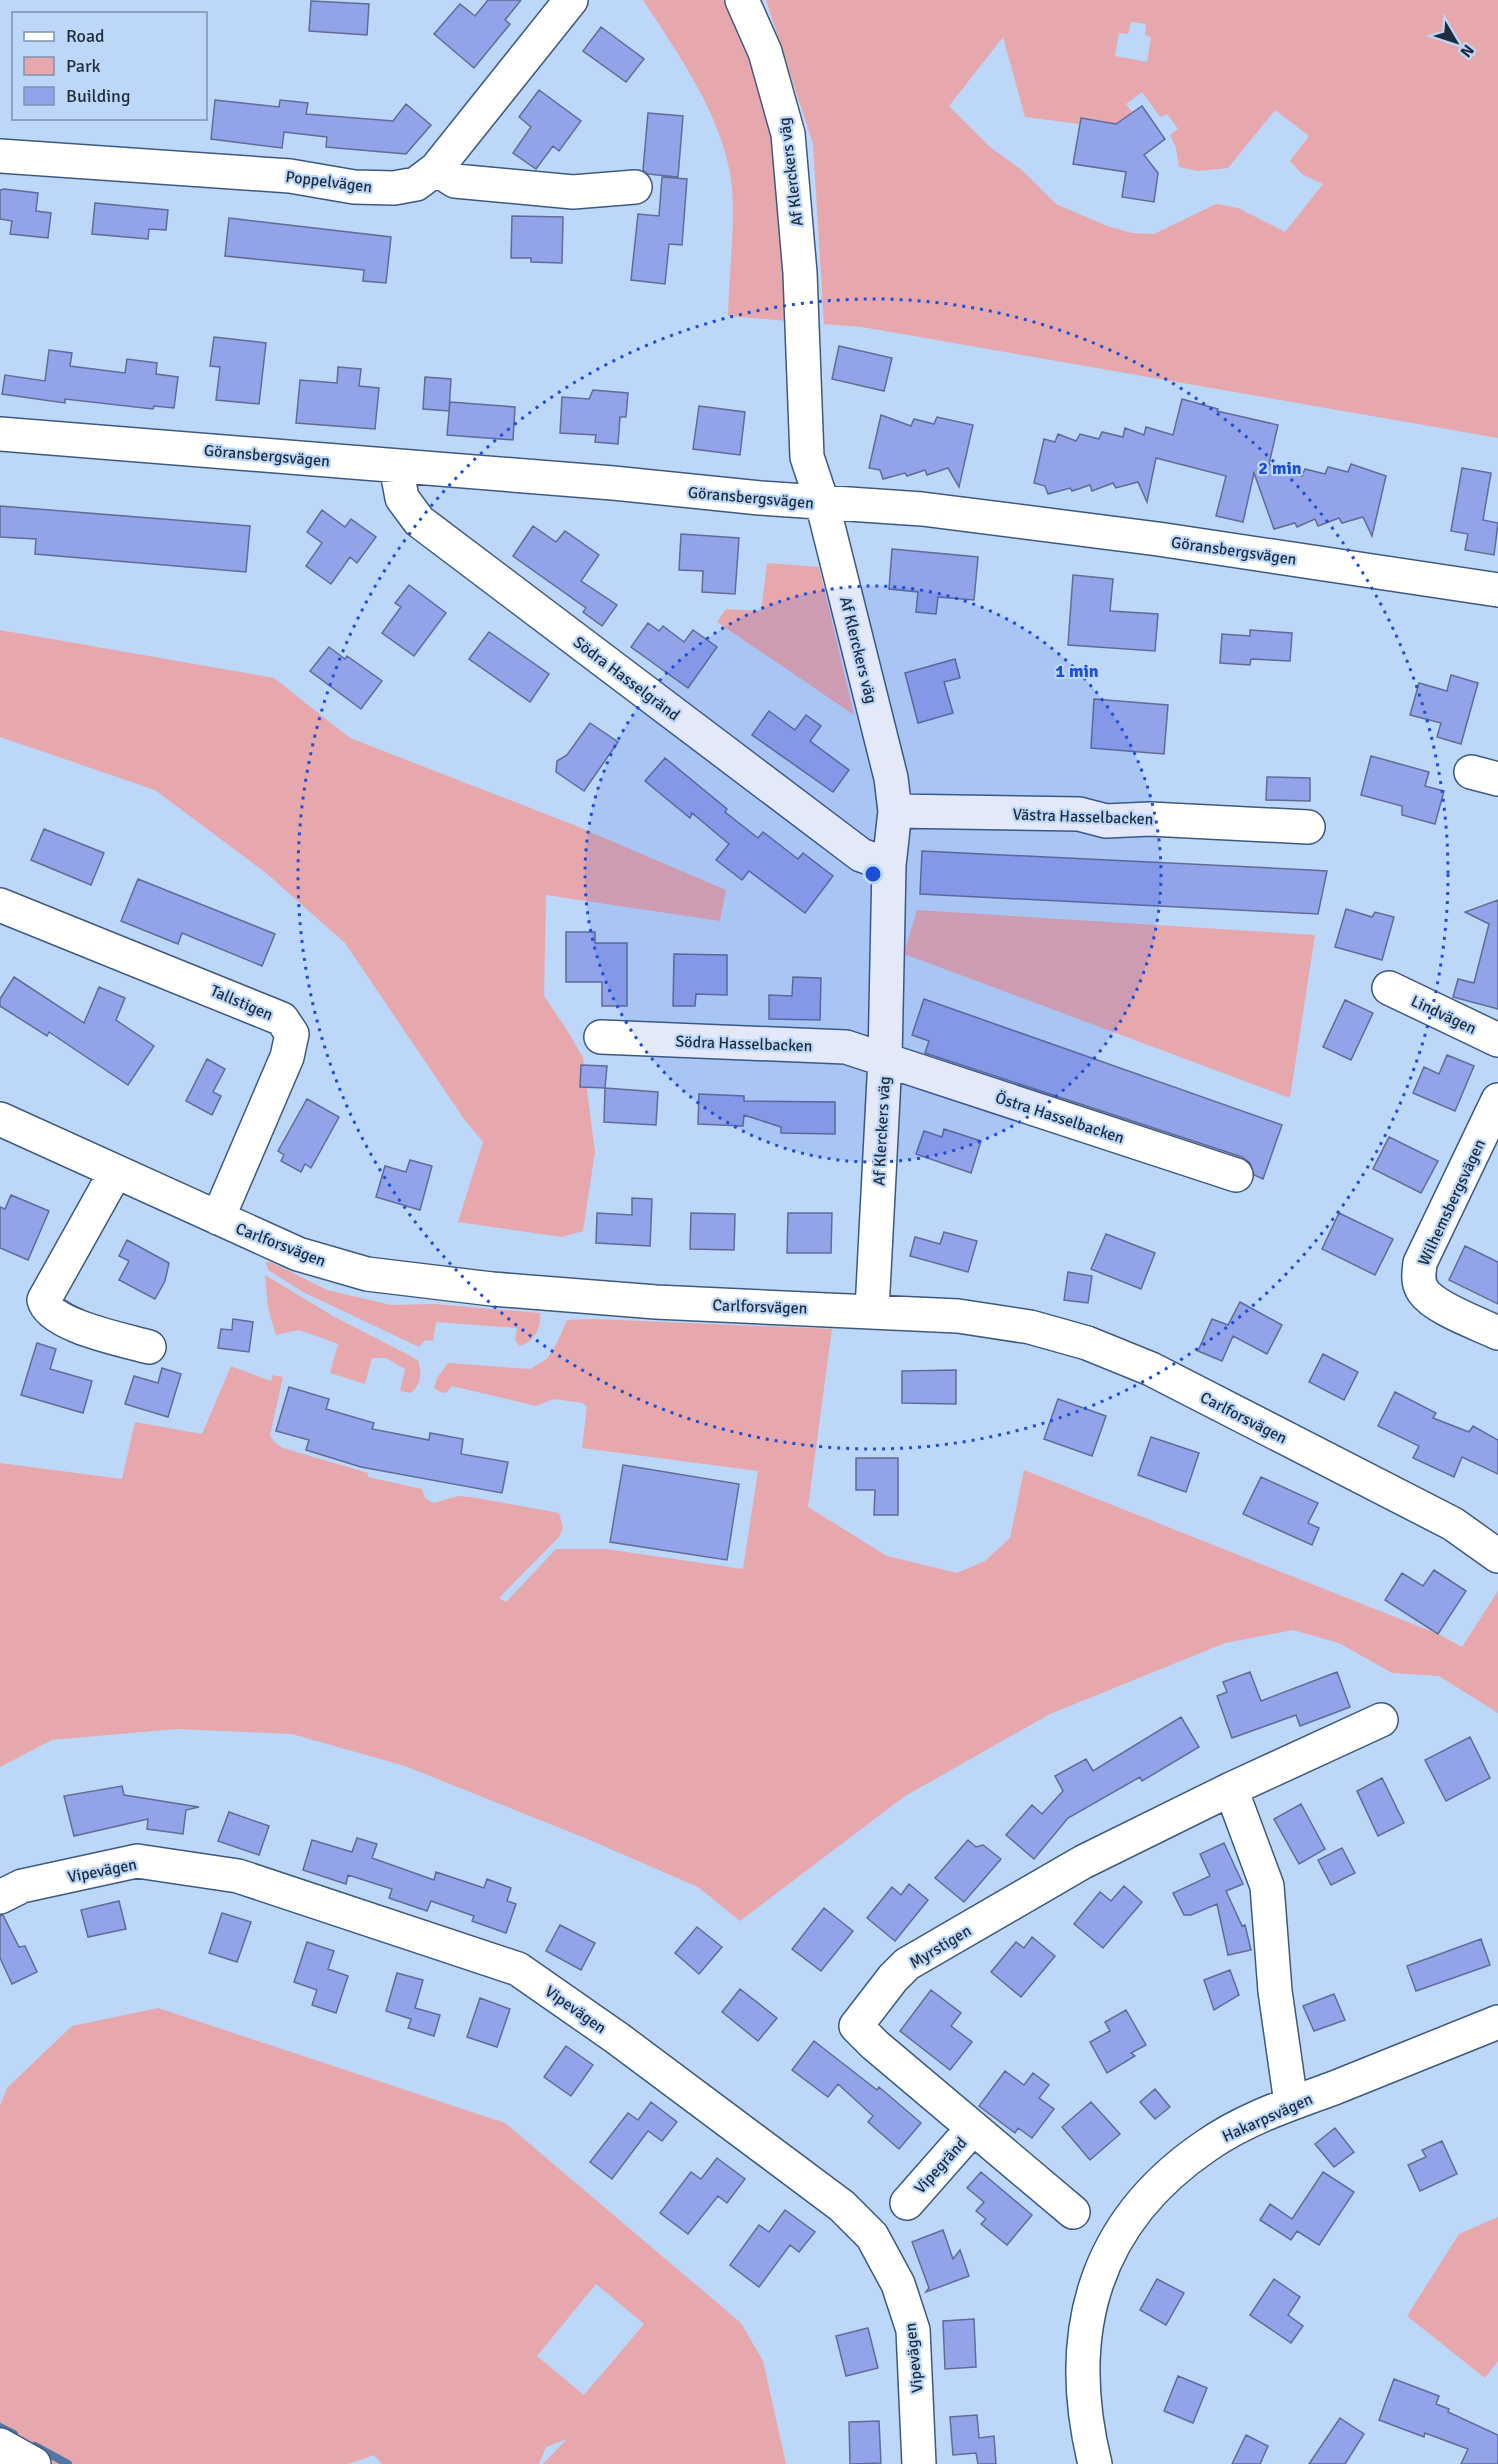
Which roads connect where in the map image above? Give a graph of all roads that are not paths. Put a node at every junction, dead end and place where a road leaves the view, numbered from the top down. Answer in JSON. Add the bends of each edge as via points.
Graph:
{"nodes":[{"id":1,"x":572,"y":0,"type":"edge"},
{"id":2,"x":742,"y":0,"type":"edge"},
{"id":3,"x":0,"y":156,"type":"edge"},
{"id":4,"x":436,"y":169,"type":"junction"},
{"id":5,"x":635,"y":187,"type":"dead end"},
{"id":6,"x":0,"y":434,"type":"edge"},
{"id":7,"x":396,"y":466,"type":"junction"},
{"id":8,"x":822,"y":502,"type":"junction"},
{"id":9,"x":1498,"y":590,"type":"edge"},
{"id":10,"x":895,"y":811,"type":"junction"},
{"id":11,"x":1308,"y":827,"type":"dead end"},
{"id":12,"x":889,"y":865,"type":"junction"},
{"id":13,"x":0,"y":905,"type":"edge"},
{"id":14,"x":1389,"y":988,"type":"dead end"},
{"id":15,"x":601,"y":1037,"type":"dead end"},
{"id":16,"x":1498,"y":1040,"type":"edge"},
{"id":17,"x":885,"y":1059,"type":"junction"},
{"id":18,"x":1498,"y":1100,"type":"edge"},
{"id":19,"x":0,"y":1119,"type":"edge"},
{"id":20,"x":115,"y":1173,"type":"junction"},
{"id":21,"x":1236,"y":1175,"type":"dead end"},
{"id":22,"x":218,"y":1218,"type":"junction"},
{"id":23,"x":872,"y":1310,"type":"junction"},
{"id":24,"x":1498,"y":1333,"type":"edge"},
{"id":25,"x":149,"y":1347,"type":"dead end"},
{"id":26,"x":1498,"y":1556,"type":"edge"},
{"id":27,"x":1381,"y":1720,"type":"dead end"},
{"id":28,"x":1231,"y":1789,"type":"junction"},
{"id":29,"x":0,"y":1897,"type":"edge"},
{"id":30,"x":1498,"y":2022,"type":"edge"},
{"id":31,"x":1291,"y":2103,"type":"junction"},
{"id":32,"x":973,"y":2128,"type":"junction"},
{"id":33,"x":1073,"y":2212,"type":"dead end"},
{"id":34,"x":891,"y":2218,"type":"junction"},
{"id":35,"x":0,"y":2445,"type":"edge"},
{"id":36,"x":34,"y":2464,"type":"edge"},
{"id":37,"x":919,"y":2464,"type":"edge"},
{"id":38,"x":1095,"y":2464,"type":"edge"}],
"edges":[{"from":1,"to":4,"type":"street","name":"Poppelvägen"},
{"from":2,"to":8,"type":"street","name":"Af Klerckers väg","via":[[765,52],[788,134],[801,273],[807,457]]},
{"from":3,"to":4,"type":"street","name":"Poppelvägen","via":[[290,176],[354,187],[416,184]]},
{"from":4,"to":5,"type":"street","via":[[455,182],[573,192]]},
{"from":6,"to":7,"type":"street","name":"Göransbergsvägen"},
{"from":7,"to":8,"type":"street","name":"Göransbergsvägen"},
{"from":7,"to":12,"type":"street","name":"Södra Hasselgränd","via":[[402,498],[419,521],[861,855]]},
{"from":8,"to":9,"type":"street","name":"Göransbergsvägen","via":[[922,509],[1158,539]]},
{"from":8,"to":10,"type":"street","name":"Af Klerckers väg","via":[[891,778]]},
{"from":10,"to":11,"type":"street","name":"Västra Hasselbacken","via":[[1079,814],[1106,821],[1150,819]]},
{"from":10,"to":12,"type":"street","name":"Af Klerckers väg"},
{"from":12,"to":17,"type":"street","name":"Af Klerckers väg"},
{"from":13,"to":22,"type":"street","name":"Tallstigen","via":[[282,1019],[292,1034],[287,1057]]},
{"from":14,"to":16,"type":"street","name":"Lindvägen"},
{"from":15,"to":17,"type":"street","name":"Södra Hasselbacken","via":[[846,1047]]},
{"from":17,"to":21,"type":"street","name":"Östra Hasselbacken"},
{"from":17,"to":23,"type":"street","name":"Af Klerckers väg"},
{"from":18,"to":24,"type":"street","name":"Wilhemsbergsvägen","via":[[1420,1263],[1418,1278],[1431,1301]]},
{"from":19,"to":20,"type":"street","name":"Carlforsvägen"},
{"from":20,"to":22,"type":"street","name":"Carlforsvägen"},
{"from":20,"to":25,"type":"street","via":[[44,1300],[46,1308],[66,1322]]},
{"from":22,"to":23,"type":"street","name":"Carlforsvägen","via":[[298,1254],[367,1274],[448,1286],[656,1302]]},
{"from":23,"to":26,"type":"street","name":"Carlforsvägen","via":[[958,1316],[1030,1327],[1087,1343],[1151,1369],[1443,1519]]},
{"from":27,"to":28,"type":"street","name":"Myrstigen"},
{"from":28,"to":31,"type":"street","via":[[1267,1886],[1275,1991]]},
{"from":28,"to":32,"type":"street","name":"Myrstigen","via":[[1083,1862],[908,1964],[856,2026]]},
{"from":29,"to":34,"type":"street","name":"Vipevägen","via":[[22,1886],[137,1861],[238,1876],[518,1969],[842,2206]]},
{"from":30,"to":31,"type":"street","name":"Hakarpsvägen"},
{"from":31,"to":38,"type":"street","name":"Hakarpsvägen","via":[[1235,2128],[1178,2167],[1122,2227],[1094,2284],[1087,2314],[1083,2365],[1086,2428]]},
{"from":32,"to":33,"type":"street","name":"Myrstigen"},
{"from":32,"to":34,"type":"street","name":"Vipegränd"},
{"from":34,"to":37,"type":"street","name":"Vipevägen","via":[[898,2284],[913,2330]]},
{"from":35,"to":36,"type":"street"}]}
